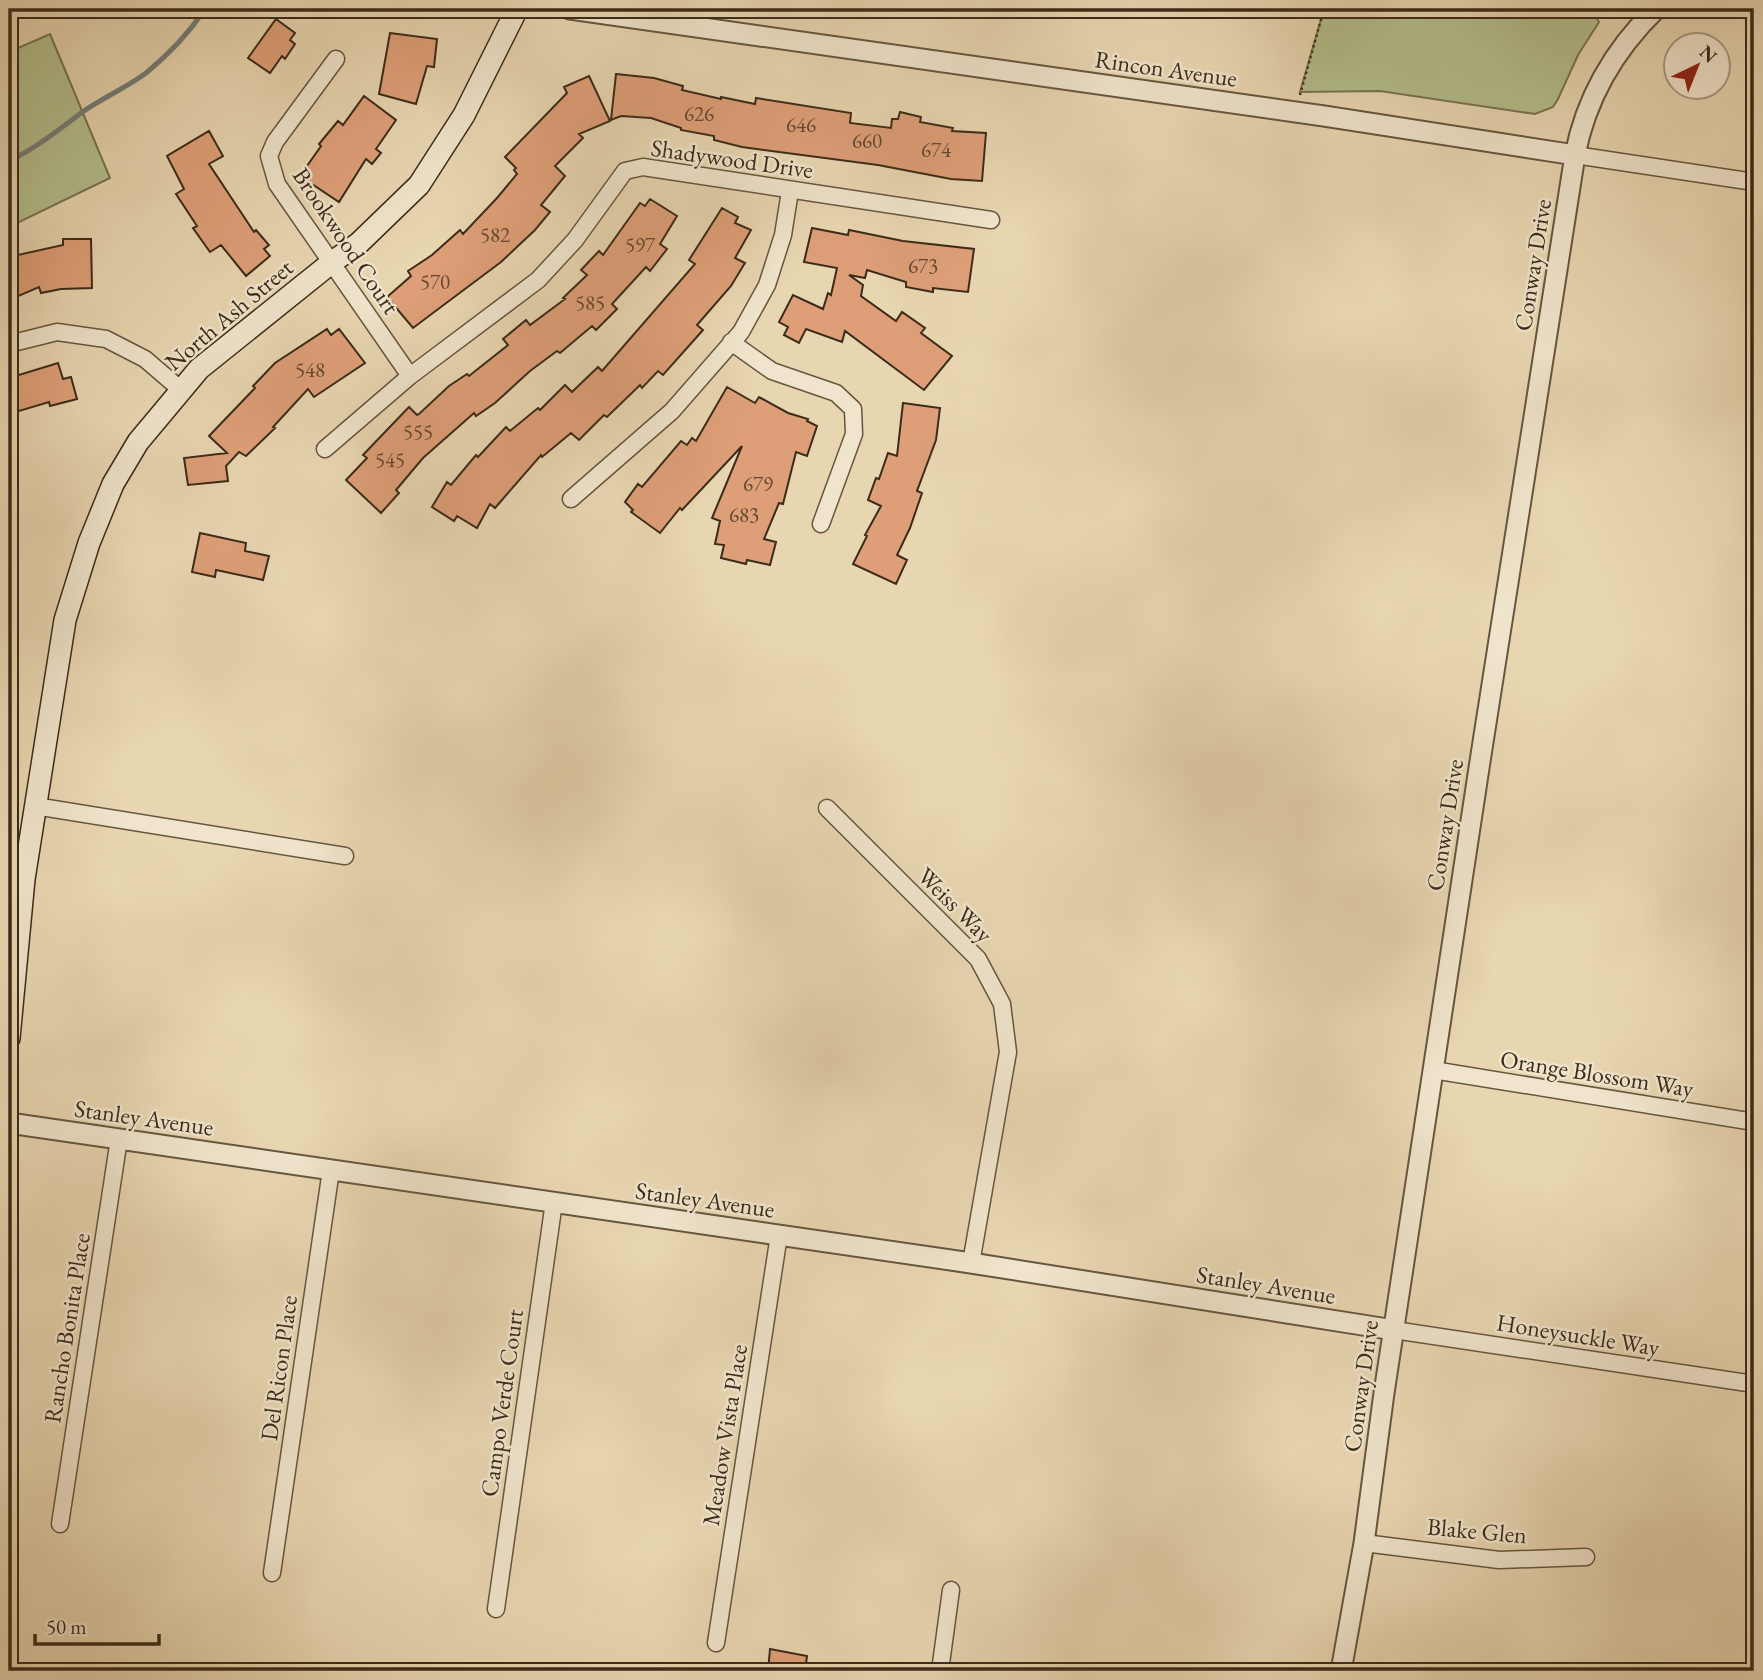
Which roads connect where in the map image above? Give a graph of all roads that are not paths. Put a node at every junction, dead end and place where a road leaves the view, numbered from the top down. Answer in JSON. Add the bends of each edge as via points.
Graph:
{"nodes":[{"id":1,"x":517,"y":9,"type":"edge"},
{"id":2,"x":570,"y":9,"type":"edge"},
{"id":3,"x":1656,"y":9,"type":"edge"},
{"id":4,"x":336,"y":59,"type":"dead end"},
{"id":5,"x":1575,"y":155,"type":"junction"},
{"id":6,"x":1754,"y":182,"type":"edge"},
{"id":7,"x":790,"y":191,"type":"junction"},
{"id":8,"x":991,"y":220,"type":"dead end"},
{"id":9,"x":331,"y":263,"type":"junction"},
{"id":10,"x":731,"y":342,"type":"junction"},
{"id":11,"x":9,"y":344,"type":"edge"},
{"id":12,"x":410,"y":376,"type":"junction"},
{"id":13,"x":180,"y":389,"type":"junction"},
{"id":14,"x":325,"y":449,"type":"dead end"},
{"id":15,"x":571,"y":499,"type":"dead end"},
{"id":16,"x":821,"y":524,"type":"dead end"},
{"id":17,"x":35,"y":806,"type":"junction"},
{"id":18,"x":827,"y":808,"type":"dead end"},
{"id":19,"x":345,"y":856,"type":"dead end"},
{"id":20,"x":12,"y":974,"type":"edge"},
{"id":21,"x":9,"y":1038,"type":"edge"},
{"id":22,"x":1433,"y":1070,"type":"junction"},
{"id":23,"x":1754,"y":1122,"type":"edge"},
{"id":24,"x":9,"y":1123,"type":"edge"},
{"id":25,"x":119,"y":1139,"type":"junction"},
{"id":26,"x":331,"y":1170,"type":"junction"},
{"id":27,"x":554,"y":1202,"type":"junction"},
{"id":28,"x":779,"y":1235,"type":"junction"},
{"id":29,"x":971,"y":1263,"type":"junction"},
{"id":30,"x":1394,"y":1330,"type":"junction"},
{"id":31,"x":1754,"y":1384,"type":"edge"},
{"id":32,"x":60,"y":1524,"type":"dead end"},
{"id":33,"x":1364,"y":1543,"type":"junction"},
{"id":34,"x":1586,"y":1557,"type":"dead end"},
{"id":35,"x":272,"y":1573,"type":"dead end"},
{"id":36,"x":951,"y":1590,"type":"dead end"},
{"id":37,"x":496,"y":1609,"type":"dead end"},
{"id":38,"x":716,"y":1643,"type":"dead end"},
{"id":39,"x":940,"y":1671,"type":"edge"},
{"id":40,"x":1341,"y":1671,"type":"edge"}],
"edges":[{"from":1,"to":9,"type":"main road","name":"North Ash Street","via":[[464,115],[419,185],[359,243]]},
{"from":2,"to":5,"type":"street","name":"Rincon Avenue"},
{"from":3,"to":5,"type":"street","name":"Conway Drive","via":[[1634,30],[1604,73]]},
{"from":4,"to":9,"type":"street","name":"Brookwood Court","via":[[269,156],[276,184]]},
{"from":5,"to":6,"type":"street","name":"Rincon Avenue"},
{"from":5,"to":22,"type":"street","name":"Conway Drive"},
{"from":7,"to":8,"type":"street","name":"Shadywood Drive"},
{"from":7,"to":10,"type":"street","via":[[767,285]]},
{"from":7,"to":12,"type":"street","name":"Shadywood Drive","via":[[643,167],[625,172],[575,240],[538,280]]},
{"from":9,"to":12,"type":"street","name":"Brookwood Court"},
{"from":9,"to":13,"type":"main road","name":"North Ash Street"},
{"from":10,"to":15,"type":"street","via":[[672,411]]},
{"from":10,"to":16,"type":"street","via":[[772,371],[836,393],[853,410],[854,434]]},
{"from":11,"to":13,"type":"street","via":[[57,332],[106,339],[145,359]]},
{"from":12,"to":14,"type":"street","name":"Shadywood Drive"},
{"from":13,"to":17,"type":"main road","name":"North Ash Street","via":[[138,442],[113,484],[89,543],[65,620]]},
{"from":17,"to":19,"type":"street"},
{"from":17,"to":20,"type":"main road","name":"North Ash Street"},
{"from":18,"to":29,"type":"street","name":"Weiss Way","via":[[978,960],[1002,1003],[1008,1052]]},
{"from":20,"to":21,"type":"main road","name":"North Ash Street"},
{"from":22,"to":23,"type":"street","name":"Orange Blossom Way"},
{"from":22,"to":30,"type":"street","name":"Conway Drive"},
{"from":24,"to":25,"type":"street","name":"Stanley Avenue"},
{"from":25,"to":26,"type":"street","name":"Stanley Avenue"},
{"from":25,"to":32,"type":"street","name":"Rancho Bonita Place"},
{"from":26,"to":27,"type":"street","name":"Stanley Avenue"},
{"from":26,"to":35,"type":"street","name":"Del Ricon Place"},
{"from":27,"to":28,"type":"street","name":"Stanley Avenue"},
{"from":27,"to":37,"type":"street","name":"Campo Verde Court"},
{"from":28,"to":29,"type":"street","name":"Stanley Avenue"},
{"from":28,"to":38,"type":"street","name":"Meadow Vista Place"},
{"from":29,"to":30,"type":"street","name":"Stanley Avenue"},
{"from":30,"to":31,"type":"street","name":"Honeysuckle Way"},
{"from":30,"to":33,"type":"street","name":"Conway Drive"},
{"from":33,"to":34,"type":"street","name":"Blake Glen","via":[[1499,1560]]},
{"from":33,"to":40,"type":"street","name":"Conway Drive"},
{"from":36,"to":39,"type":"street"}]}
